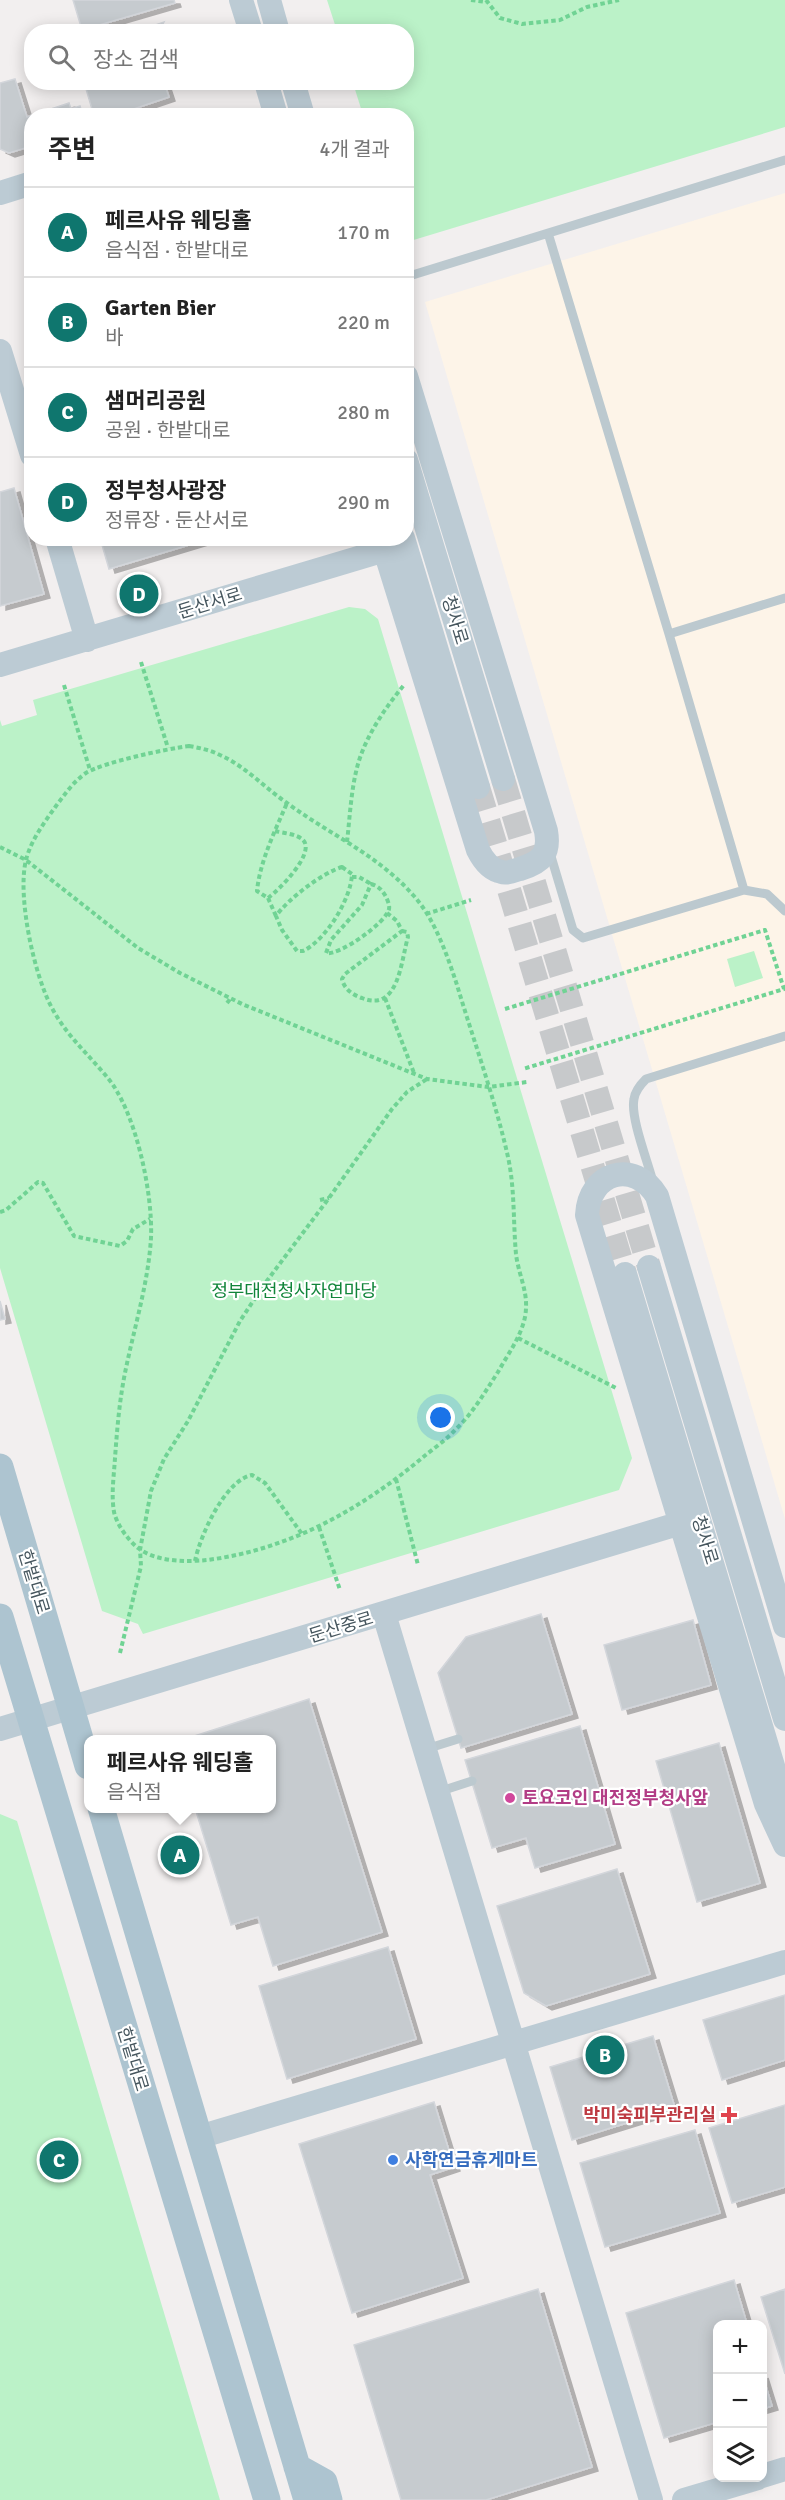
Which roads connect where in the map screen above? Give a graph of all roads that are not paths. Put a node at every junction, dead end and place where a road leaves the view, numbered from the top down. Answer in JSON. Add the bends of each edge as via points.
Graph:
{"nodes":[{"id":1,"x":241,"y":0,"type":"edge"},
{"id":2,"x":269,"y":0,"type":"edge"},
{"id":3,"x":248,"y":24,"type":"edge"},
{"id":4,"x":276,"y":24,"type":"edge"},
{"id":5,"x":266,"y":90,"type":"edge"},
{"id":6,"x":295,"y":90,"type":"edge"},
{"id":7,"x":268,"y":108,"type":"edge"},
{"id":8,"x":301,"y":108,"type":"edge"},
{"id":9,"x":785,"y":160,"type":"edge"},
{"id":10,"x":24,"y":186,"type":"edge"},
{"id":11,"x":0,"y":193,"type":"edge"},
{"id":12,"x":548,"y":233,"type":"junction"},
{"id":13,"x":414,"y":275,"type":"edge"},
{"id":14,"x":0,"y":351,"type":"edge"},
{"id":15,"x":414,"y":402,"type":"edge"},
{"id":16,"x":24,"y":429,"type":"edge"},
{"id":17,"x":414,"y":486,"type":"edge"},
{"id":18,"x":59,"y":546,"type":"edge"},
{"id":19,"x":378,"y":546,"type":"edge"},
{"id":20,"x":391,"y":546,"type":"edge"},
{"id":21,"x":391,"y":546,"type":"edge"},
{"id":22,"x":785,"y":598,"type":"edge"},
{"id":23,"x":669,"y":634,"type":"junction"},
{"id":24,"x":87,"y":640,"type":"junction"},
{"id":25,"x":0,"y":665,"type":"edge"},
{"id":26,"x":503,"y":779,"type":"tunnel mouth"},
{"id":27,"x":478,"y":787,"type":"tunnel mouth"},
{"id":28,"x":546,"y":831,"type":"junction"},
{"id":29,"x":744,"y":890,"type":"junction"},
{"id":30,"x":785,"y":911,"type":"edge"},
{"id":31,"x":785,"y":1036,"type":"edge"},
{"id":32,"x":657,"y":1196,"type":"junction"},
{"id":33,"x":649,"y":1267,"type":"tunnel mouth"},
{"id":34,"x":625,"y":1274,"type":"tunnel mouth"},
{"id":35,"x":0,"y":1467,"type":"edge"},
{"id":36,"x":681,"y":1523,"type":"junction"},
{"id":37,"x":384,"y":1614,"type":"junction"},
{"id":38,"x":0,"y":1617,"type":"edge"},
{"id":39,"x":785,"y":1626,"type":"edge"},
{"id":40,"x":71,"y":1707,"type":"junction"},
{"id":41,"x":31,"y":1719,"type":"junction"},
{"id":42,"x":785,"y":1719,"type":"edge"},
{"id":43,"x":0,"y":1728,"type":"edge"},
{"id":44,"x":458,"y":1739,"type":"dead end"},
{"id":45,"x":426,"y":1749,"type":"junction"},
{"id":46,"x":84,"y":1752,"type":"edge"},
{"id":47,"x":472,"y":1781,"type":"dead end"},
{"id":48,"x":438,"y":1792,"type":"junction"},
{"id":49,"x":785,"y":1806,"type":"edge"},
{"id":50,"x":103,"y":1813,"type":"edge"},
{"id":51,"x":785,"y":1845,"type":"edge"},
{"id":52,"x":785,"y":1962,"type":"edge"},
{"id":53,"x":514,"y":2043,"type":"junction"},
{"id":54,"x":199,"y":2137,"type":"junction"},
{"id":55,"x":297,"y":2467,"type":"junction"},
{"id":56,"x":785,"y":2469,"type":"edge"},
{"id":57,"x":767,"y":2475,"type":"edge"},
{"id":58,"x":743,"y":2482,"type":"edge"},
{"id":59,"x":267,"y":2500,"type":"edge"},
{"id":60,"x":307,"y":2500,"type":"edge"},
{"id":61,"x":329,"y":2500,"type":"edge"},
{"id":62,"x":651,"y":2500,"type":"edge"},
{"id":63,"x":684,"y":2500,"type":"edge"}],
"edges":[{"from":1,"to":3,"type":"street"},
{"from":2,"to":4,"type":"street"},
{"from":5,"to":7,"type":"street"},
{"from":6,"to":8,"type":"street"},
{"from":9,"to":12,"type":"lane"},
{"from":10,"to":11,"type":"street"},
{"from":12,"to":13,"type":"lane"},
{"from":12,"to":23,"type":"lane"},
{"from":14,"to":16,"type":"street"},
{"from":15,"to":28,"type":"street"},
{"from":17,"to":26,"type":"street","name":"청사로"},
{"from":18,"to":24,"type":"street"},
{"from":19,"to":24,"type":"street","name":"둔산서로"},
{"from":20,"to":28,"type":"street","via":[[478,850],[484,861],[504,873],[537,864],[548,842]]},
{"from":21,"to":27,"type":"street","name":"청사로"},
{"from":22,"to":23,"type":"lane"},
{"from":23,"to":29,"type":"lane"},
{"from":24,"to":25,"type":"street","name":"둔산서로"},
{"from":28,"to":29,"type":"lane","via":[[573,930],[584,938]]},
{"from":29,"to":30,"type":"lane","via":[[767,894]]},
{"from":31,"to":32,"type":"lane","via":[[646,1079],[639,1085],[633,1110]]},
{"from":32,"to":36,"type":"street","via":[[641,1179],[619,1174],[608,1177],[591,1193],[587,1215]]},
{"from":32,"to":39,"type":"street"},
{"from":33,"to":42,"type":"street","name":"청사로"},
{"from":34,"to":49,"type":"street","name":"청사로"},
{"from":35,"to":40,"type":"main road","name":"한밭대로"},
{"from":36,"to":37,"type":"street","name":"둔산중로"},
{"from":36,"to":51,"type":"street","via":[[766,1804]]},
{"from":37,"to":40,"type":"street","name":"둔산중로"},
{"from":37,"to":45,"type":"street"},
{"from":38,"to":41,"type":"main road","name":"한밭대로"},
{"from":40,"to":41,"type":"street","name":"둔산중로"},
{"from":40,"to":46,"type":"main road","name":"한밭대로"},
{"from":41,"to":43,"type":"street","name":"둔산중로"},
{"from":41,"to":59,"type":"main road","name":"한밭대로"},
{"from":44,"to":45,"type":"lane"},
{"from":45,"to":48,"type":"street"},
{"from":47,"to":48,"type":"lane"},
{"from":48,"to":53,"type":"street"},
{"from":50,"to":54,"type":"main road"},
{"from":52,"to":53,"type":"street"},
{"from":53,"to":54,"type":"street"},
{"from":53,"to":62,"type":"street"},
{"from":54,"to":55,"type":"main road"},
{"from":55,"to":60,"type":"main road"},
{"from":55,"to":61,"type":"main road","via":[[324,2482]]},
{"from":56,"to":57,"type":"street"},
{"from":58,"to":63,"type":"street"}]}
